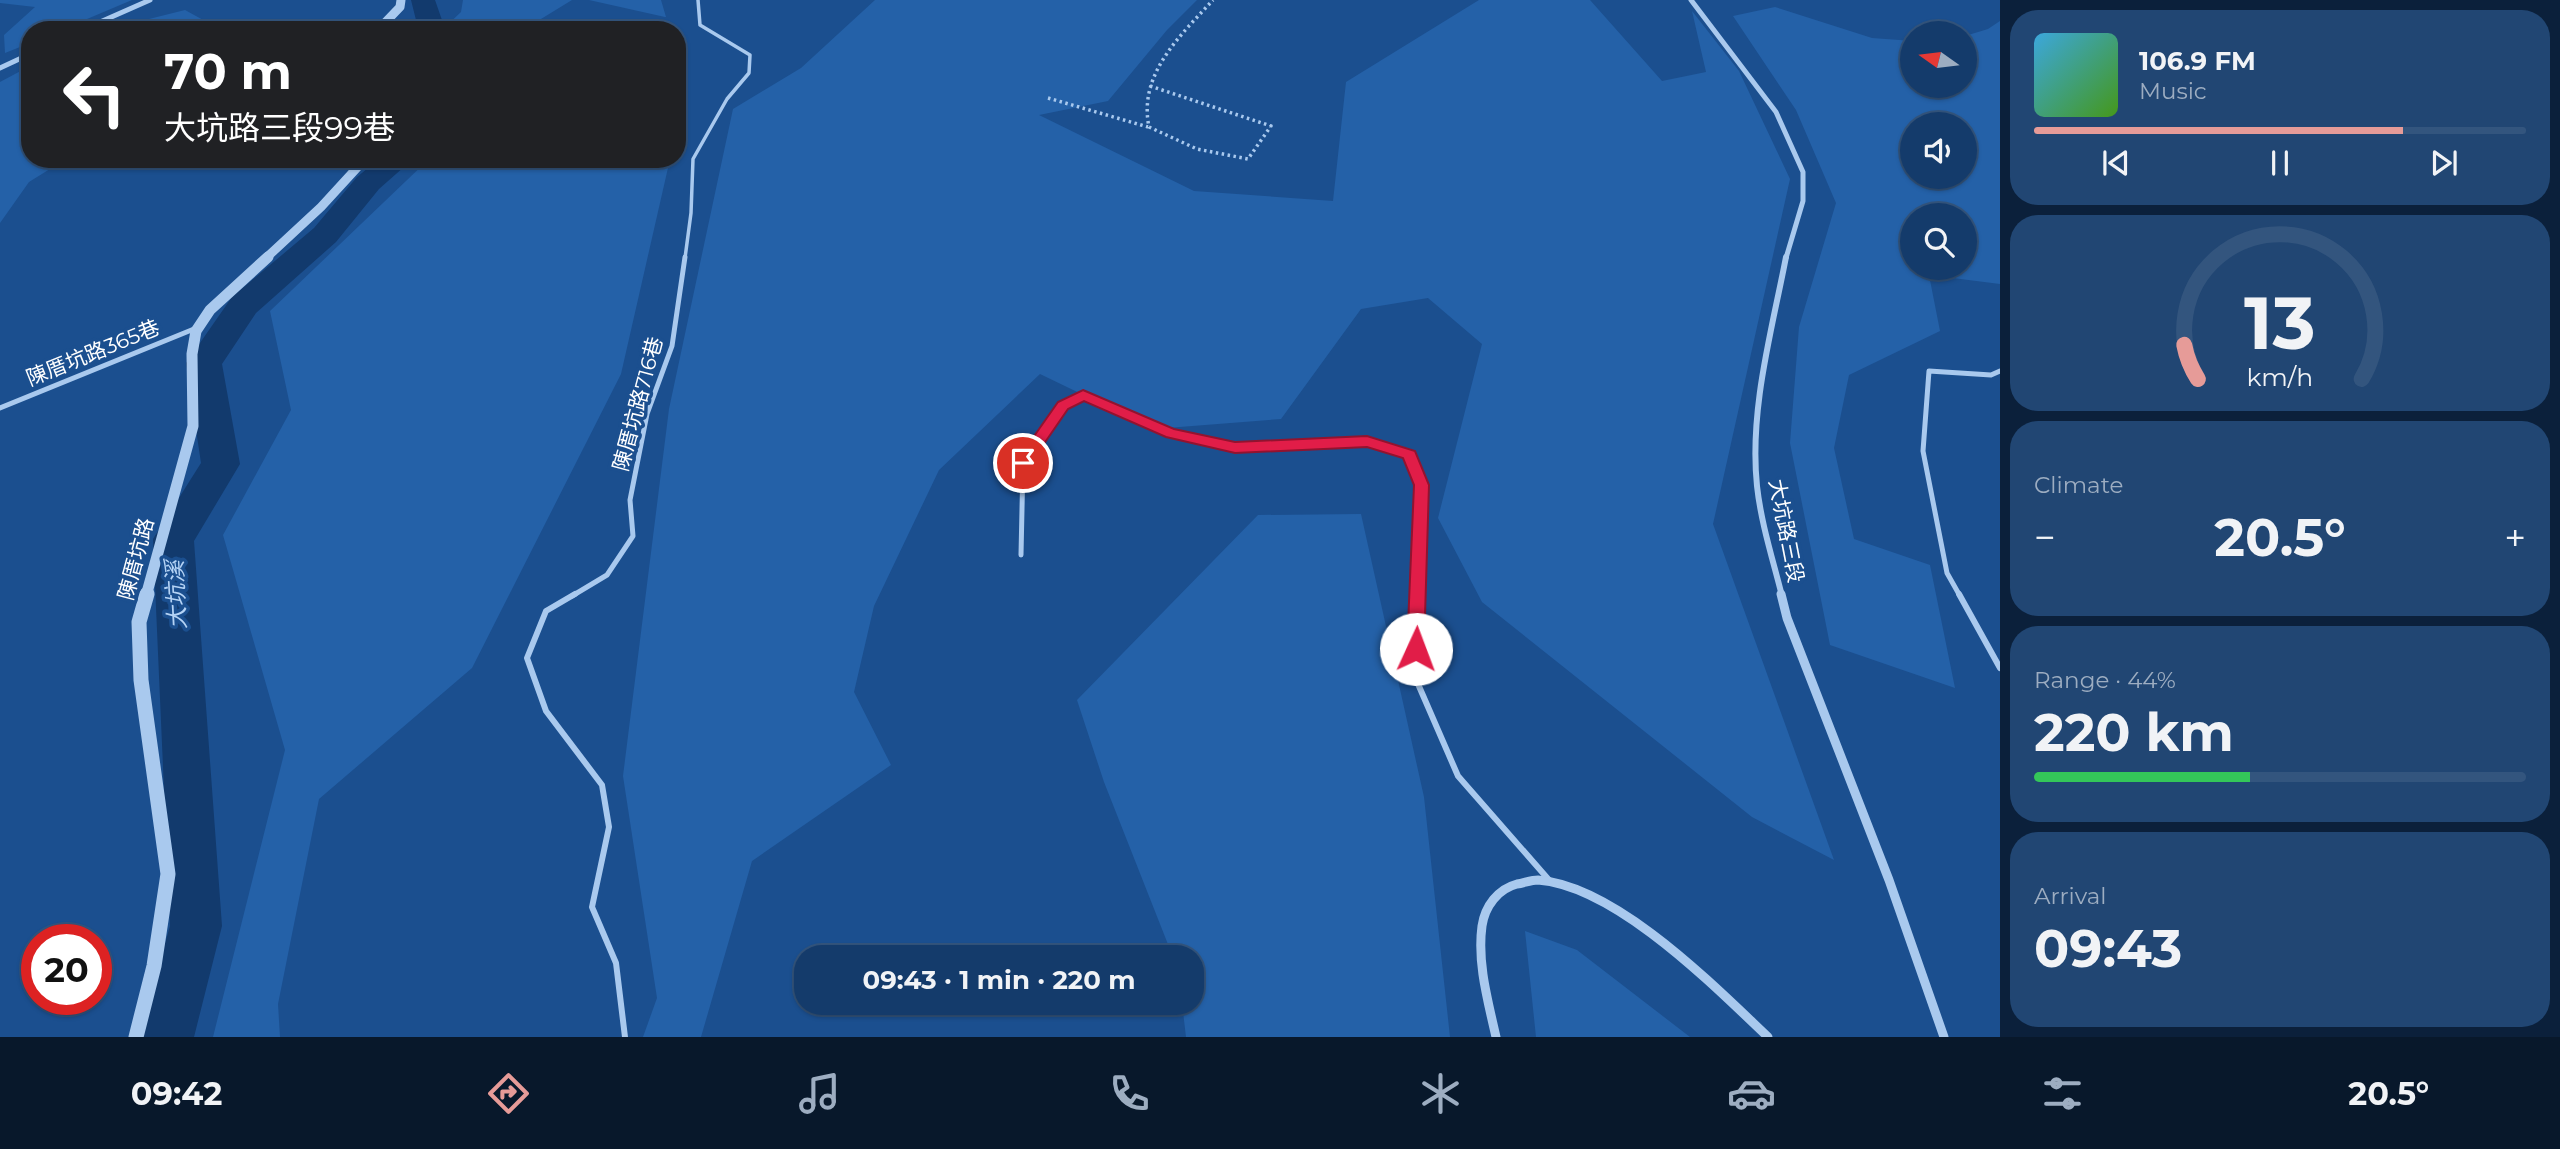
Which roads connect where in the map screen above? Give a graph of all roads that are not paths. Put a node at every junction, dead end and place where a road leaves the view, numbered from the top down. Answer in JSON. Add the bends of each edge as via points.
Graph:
{"nodes":[{"id":1,"x":150,"y":0,"type":"edge"},
{"id":2,"x":401,"y":0,"type":"edge"},
{"id":3,"x":698,"y":0,"type":"edge"},
{"id":4,"x":1691,"y":0,"type":"edge"},
{"id":5,"x":102,"y":21,"type":"edge"},
{"id":6,"x":387,"y":21,"type":"edge"},
{"id":7,"x":21,"y":58,"type":"edge"},
{"id":8,"x":0,"y":68,"type":"edge"},
{"id":9,"x":357,"y":168,"type":"edge"},
{"id":10,"x":197,"y":328,"type":"junction"},
{"id":11,"x":2000,"y":371,"type":"edge"},
{"id":12,"x":0,"y":408,"type":"edge"},
{"id":13,"x":1021,"y":555,"type":"dead end"},
{"id":14,"x":2000,"y":668,"type":"edge"},
{"id":15,"x":1549,"y":880,"type":"junction"},
{"id":16,"x":136,"y":1037,"type":"edge"},
{"id":17,"x":625,"y":1037,"type":"edge"},
{"id":18,"x":1496,"y":1037,"type":"edge"},
{"id":19,"x":1768,"y":1037,"type":"edge"},
{"id":20,"x":1944,"y":1037,"type":"edge"}],
"edges":[{"from":1,"to":5,"type":"street"},
{"from":2,"to":6,"type":"street"},
{"from":3,"to":17,"type":"lane","name":"陳厝坑路716巷","via":[[700,25],[750,55],[749,73],[727,99],[693,159],[691,213],[671,346],[647,414],[630,499],[633,536],[607,575],[546,611],[527,658],[546,711],[602,785],[609,827],[592,907],[616,963]]},
{"from":4,"to":20,"type":"street","name":"大坑路三段","via":[[1776,113],[1803,172],[1803,201],[1789,242],[1763,369],[1757,484],[1787,618],[1889,880]]},
{"from":7,"to":8,"type":"street"},
{"from":9,"to":10,"type":"street"},
{"from":10,"to":12,"type":"lane","name":"陳厝坑路365巷"},
{"from":10,"to":16,"type":"street","name":"陳厝坑路","via":[[191,352],[196,402],[193,426],[139,622],[141,680],[168,874],[154,966]]},
{"from":11,"to":14,"type":"lane","via":[[1992,375],[1929,371],[1923,451],[1947,573]]},
{"from":13,"to":15,"type":"lane","via":[[1023,463],[1063,405],[1083,395],[1171,434],[1235,447],[1367,441],[1409,455],[1421,485],[1415,677],[1458,776]]},
{"from":15,"to":18,"type":"street","via":[[1516,881],[1496,893],[1483,923],[1482,970]]},
{"from":15,"to":19,"type":"street","via":[[1576,888],[1626,914],[1703,976]]}]}
